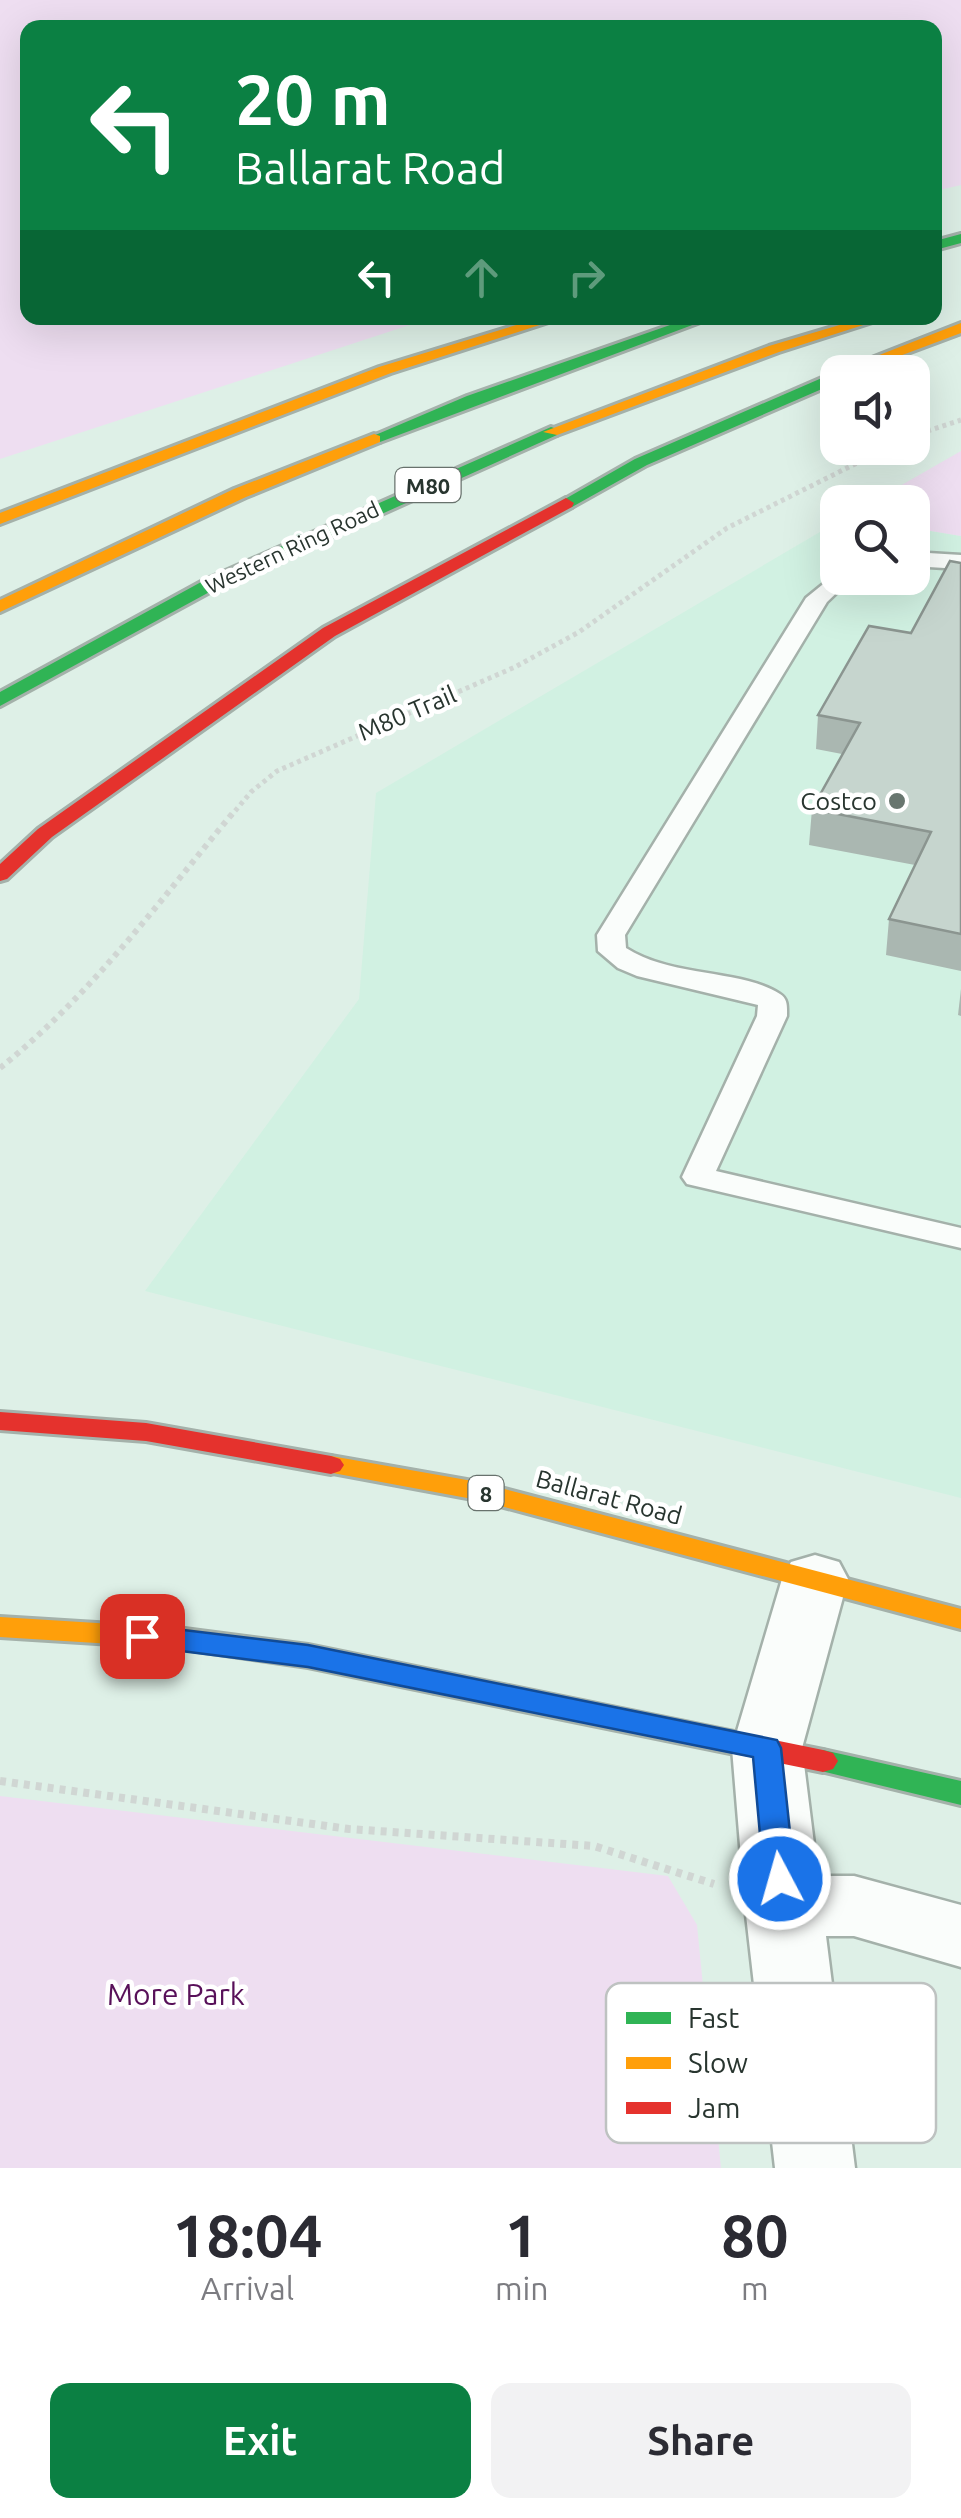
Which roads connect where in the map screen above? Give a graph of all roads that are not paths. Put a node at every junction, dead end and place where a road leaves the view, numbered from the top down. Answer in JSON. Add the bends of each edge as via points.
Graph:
{"nodes":[{"id":1,"x":530,"y":325,"type":"edge"},
{"id":2,"x":683,"y":325,"type":"edge"},
{"id":3,"x":854,"y":325,"type":"edge"},
{"id":4,"x":961,"y":328,"type":"edge"},
{"id":5,"x":889,"y":355,"type":"edge"},
{"id":6,"x":820,"y":384,"type":"edge"},
{"id":7,"x":0,"y":519,"type":"edge"},
{"id":8,"x":930,"y":560,"type":"edge"},
{"id":9,"x":961,"y":562,"type":"edge"},
{"id":10,"x":821,"y":595,"type":"edge"},
{"id":11,"x":0,"y":607,"type":"edge"},
{"id":12,"x":0,"y":700,"type":"edge"},
{"id":13,"x":0,"y":875,"type":"edge"},
{"id":14,"x":961,"y":1238,"type":"edge"},
{"id":15,"x":0,"y":1420,"type":"edge"},
{"id":16,"x":815,"y":1579,"type":"junction"},
{"id":17,"x":961,"y":1619,"type":"edge"},
{"id":18,"x":0,"y":1626,"type":"edge"},
{"id":19,"x":767,"y":1748,"type":"junction"},
{"id":20,"x":961,"y":1793,"type":"edge"},
{"id":21,"x":782,"y":1906,"type":"junction"},
{"id":22,"x":961,"y":1936,"type":"edge"},
{"id":23,"x":792,"y":1983,"type":"edge"},
{"id":24,"x":812,"y":2143,"type":"edge"},
{"id":25,"x":815,"y":2168,"type":"edge"}],
"edges":[{"from":1,"to":7,"type":"highway","via":[[385,370]]},
{"from":2,"to":11,"type":"highway","number":"M80","via":[[473,399],[240,493]]},
{"from":3,"to":12,"type":"highway","name":"Western Ring Road","number":"M80","via":[[576,422],[376,508],[210,585]]},
{"from":4,"to":5,"type":"highway"},
{"from":6,"to":13,"type":"highway","via":[[641,462],[329,632],[45,834]]},
{"from":8,"to":9,"type":"lane"},
{"from":10,"to":14,"type":"lane","via":[[611,935],[612,951],[629,965],[750,990],[772,1001],[772,1016],[698,1177]]},
{"from":15,"to":16,"type":"highway","name":"Ballarat Road","number":"8","via":[[146,1432],[478,1491]]},
{"from":16,"to":17,"type":"highway","name":"Ballarat Road","number":"8"},
{"from":16,"to":19,"type":"street"},
{"from":18,"to":19,"type":"highway","via":[[177,1638],[308,1656]]},
{"from":19,"to":20,"type":"highway"},
{"from":19,"to":21,"type":"street"},
{"from":21,"to":22,"type":"street","via":[[854,1906]]},
{"from":21,"to":23,"type":"street"},
{"from":24,"to":25,"type":"street"}]}
